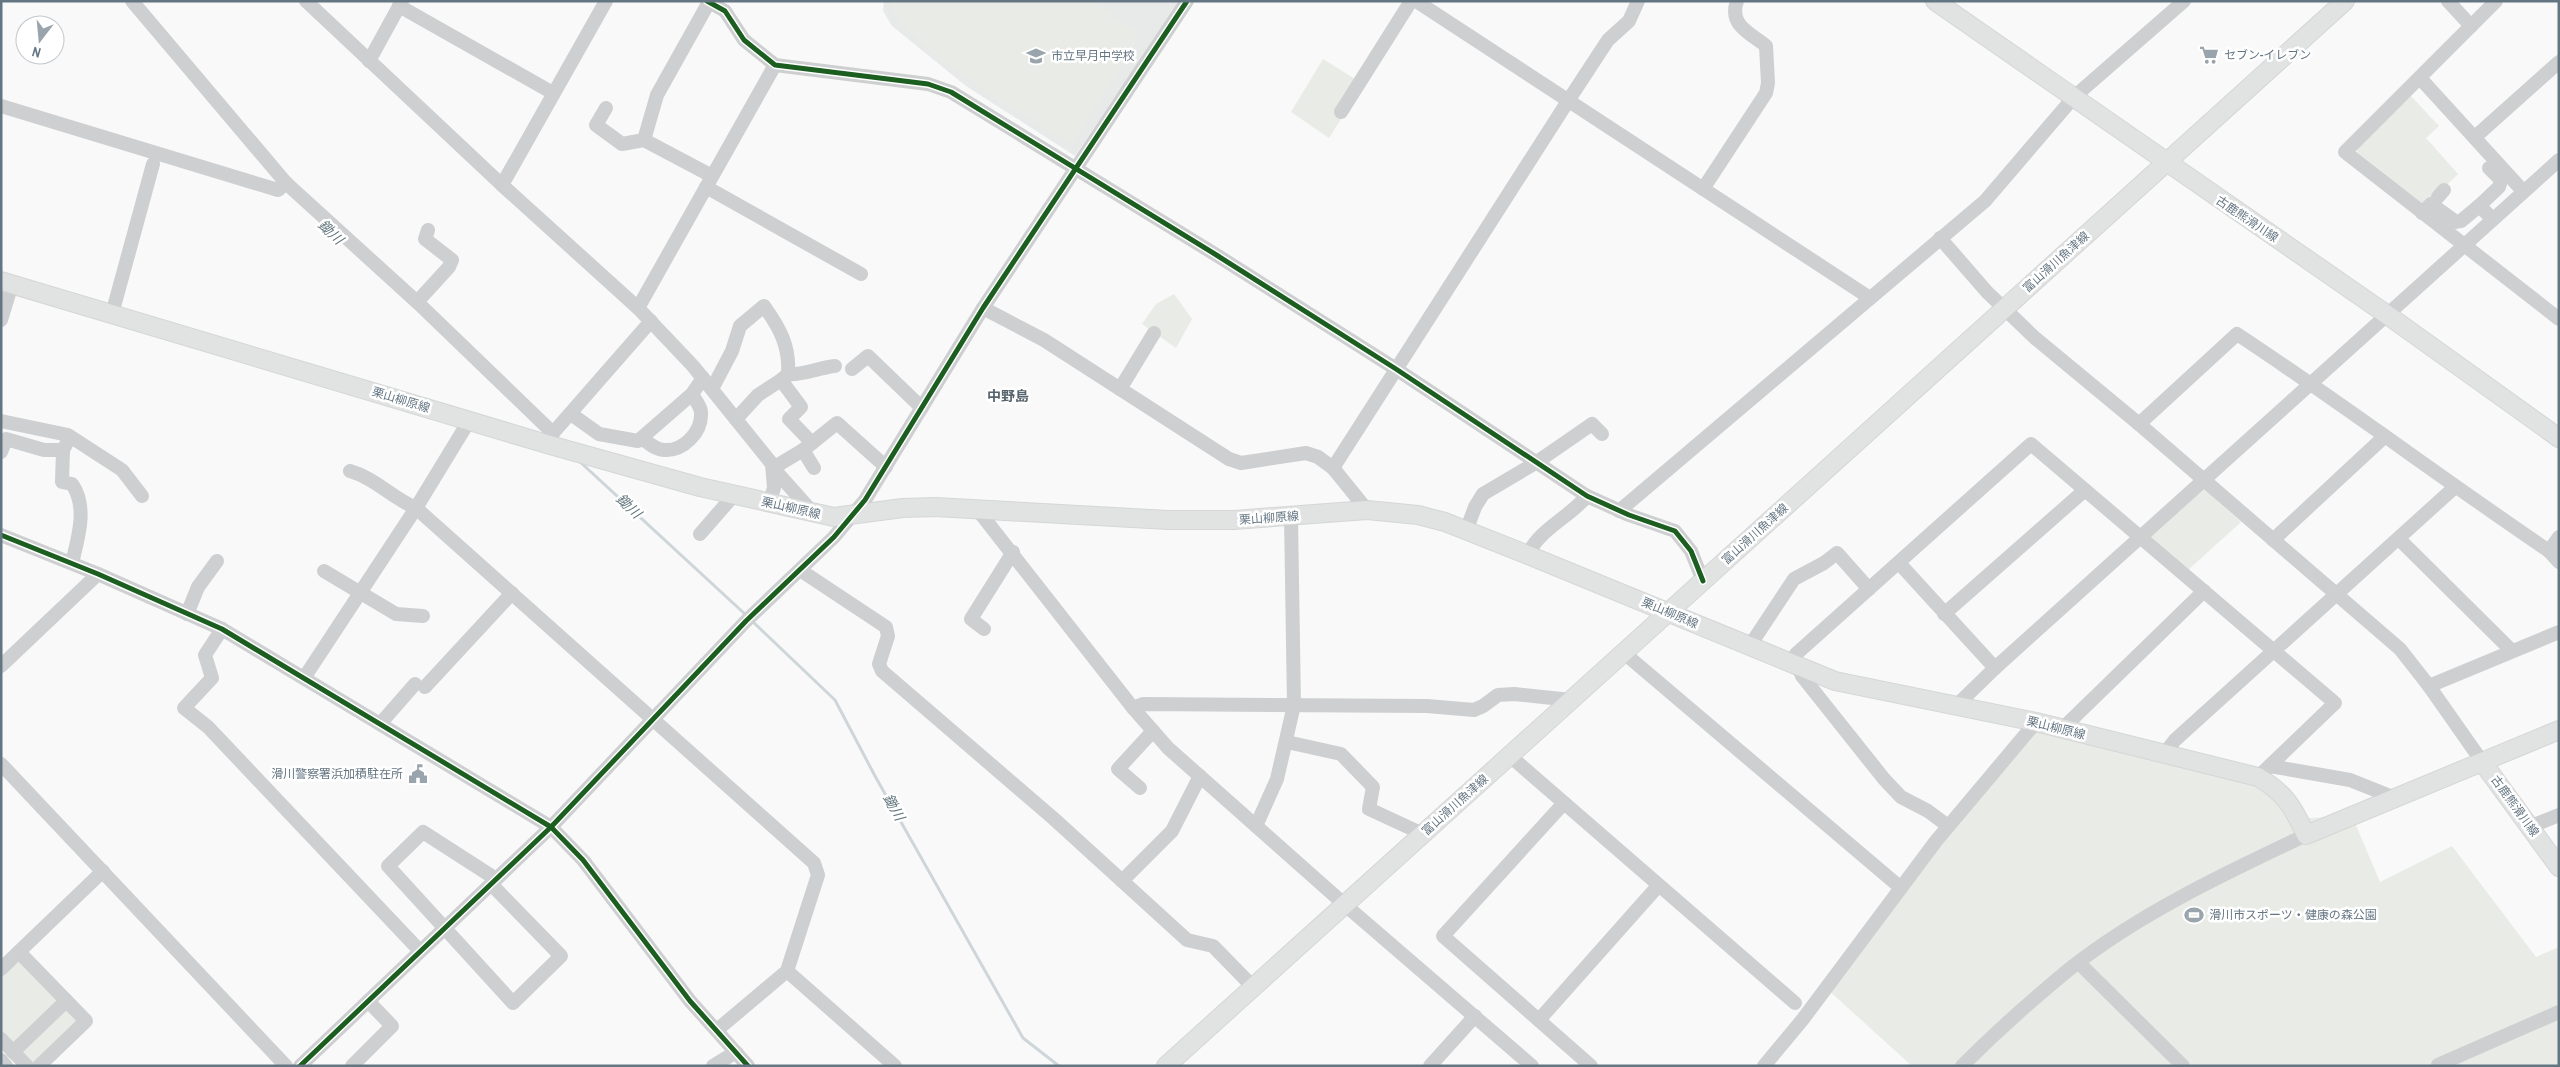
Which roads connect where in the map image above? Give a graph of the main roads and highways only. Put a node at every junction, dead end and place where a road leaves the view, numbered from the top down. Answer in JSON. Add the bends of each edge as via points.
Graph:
{"nodes":[{"id":1,"x":1935,"y":1,"type":"edge"},
{"id":2,"x":2345,"y":1,"type":"edge"},
{"id":3,"x":2166,"y":163,"type":"junction"},
{"id":4,"x":7,"y":282,"type":"edge"},
{"id":5,"x":2559,"y":438,"type":"edge"},
{"id":6,"x":1670,"y":612,"type":"junction"},
{"id":7,"x":2559,"y":730,"type":"edge"},
{"id":8,"x":2484,"y":763,"type":"junction"},
{"id":9,"x":2558,"y":864,"type":"edge"},
{"id":10,"x":1166,"y":1066,"type":"edge"}],
"edges":[{"from":1,"to":3,"type":"main road","name":"古鹿熊滑川線"},
{"from":2,"to":3,"type":"main road","name":"富山滑川魚津線"},
{"from":3,"to":5,"type":"main road","name":"古鹿熊滑川線"},
{"from":3,"to":6,"type":"main road","name":"富山滑川魚津線"},
{"from":4,"to":6,"type":"main road","name":"栗山柳原線","via":[[469,421],[552,439],[734,495],[815,515],[852,516],[903,508],[1168,520],[1234,520],[1366,510],[1418,515],[1466,530]]},
{"from":6,"to":8,"type":"main road","name":"栗山柳原線","via":[[1835,681],[2036,722],[2164,754],[2264,771],[2296,814],[2306,835]]},
{"from":6,"to":10,"type":"main road","name":"富山滑川魚津線"},
{"from":7,"to":8,"type":"main road","name":"古鹿熊滑川線"},
{"from":8,"to":9,"type":"main road","name":"古鹿熊滑川線"}]}
